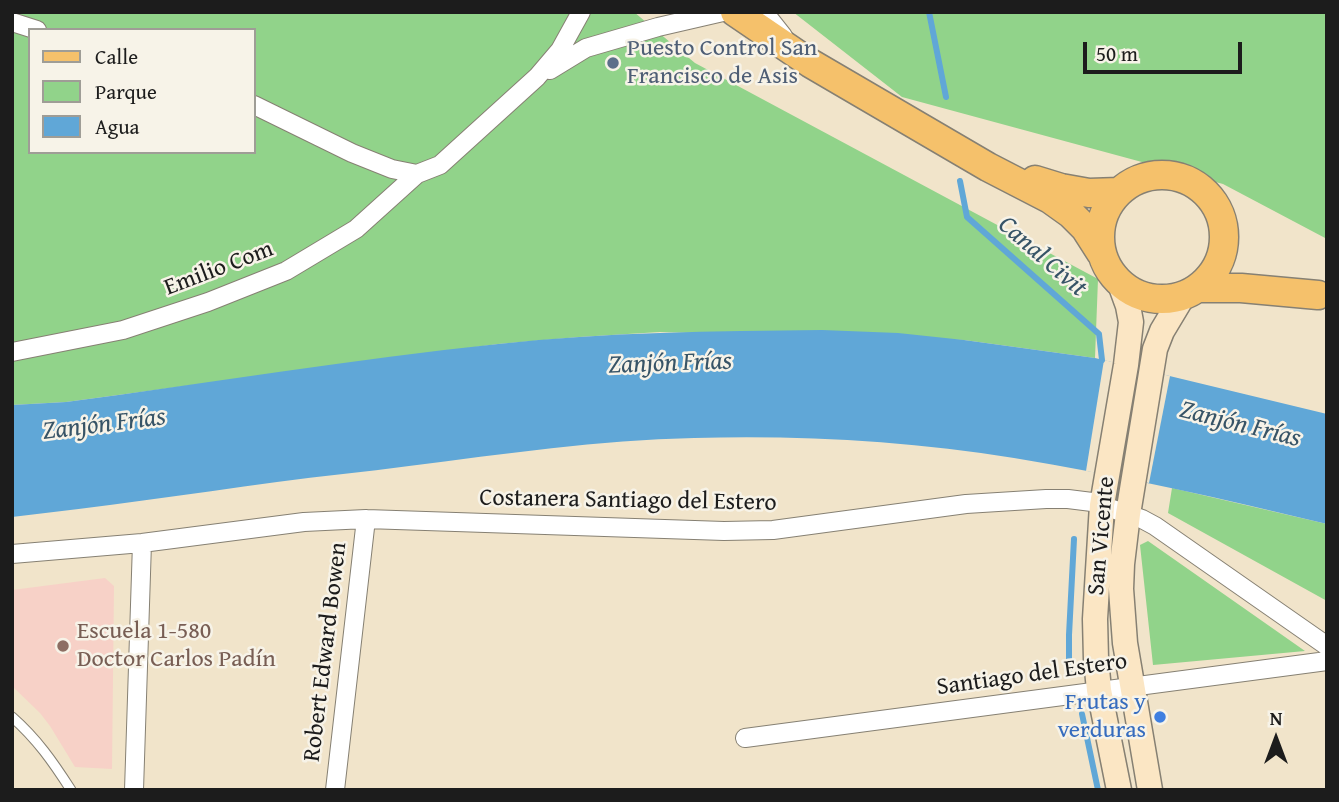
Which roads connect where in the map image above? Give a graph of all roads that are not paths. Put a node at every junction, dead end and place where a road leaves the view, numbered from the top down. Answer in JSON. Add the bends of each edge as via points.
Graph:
{"nodes":[{"id":1,"x":581,"y":12,"type":"edge"},
{"id":2,"x":723,"y":12,"type":"edge"},
{"id":3,"x":735,"y":12,"type":"edge"},
{"id":4,"x":764,"y":12,"type":"edge"},
{"id":5,"x":12,"y":22,"type":"edge"},
{"id":6,"x":31,"y":28,"type":"edge"},
{"id":7,"x":810,"y":63,"type":"junction"},
{"id":8,"x":537,"y":77,"type":"junction"},
{"id":9,"x":256,"y":106,"type":"edge"},
{"id":10,"x":988,"y":167,"type":"junction"},
{"id":11,"x":417,"y":173,"type":"junction"},
{"id":12,"x":1119,"y":192,"type":"junction"},
{"id":13,"x":1224,"y":246,"type":"junction"},
{"id":14,"x":1101,"y":253,"type":"junction"},
{"id":15,"x":1120,"y":284,"type":"junction"},
{"id":16,"x":1191,"y":292,"type":"junction"},
{"id":17,"x":1322,"y":296,"type":"edge"},
{"id":18,"x":12,"y":352,"type":"edge"},
{"id":19,"x":1102,"y":505,"type":"junction"},
{"id":20,"x":1128,"y":514,"type":"junction"},
{"id":21,"x":366,"y":519,"type":"junction"},
{"id":22,"x":142,"y":543,"type":"junction"},
{"id":23,"x":12,"y":554,"type":"edge"},
{"id":24,"x":1327,"y":646,"type":"edge"},
{"id":25,"x":1327,"y":661,"type":"edge"},
{"id":26,"x":1131,"y":686,"type":"junction"},
{"id":27,"x":1099,"y":690,"type":"junction"},
{"id":28,"x":12,"y":717,"type":"edge"},
{"id":29,"x":745,"y":738,"type":"dead end"},
{"id":30,"x":71,"y":790,"type":"edge"},
{"id":31,"x":134,"y":790,"type":"edge"},
{"id":32,"x":335,"y":790,"type":"edge"},
{"id":33,"x":1119,"y":790,"type":"edge"},
{"id":34,"x":1150,"y":790,"type":"edge"}],
"edges":[{"from":1,"to":8,"type":"street","via":[[561,50]]},
{"from":2,"to":8,"type":"street","via":[[586,48]]},
{"from":3,"to":7,"type":"main road"},
{"from":4,"to":7,"type":"street"},
{"from":5,"to":6,"type":"street"},
{"from":7,"to":10,"type":"main road"},
{"from":8,"to":11,"type":"street","name":"Emilio Com","via":[[440,165]]},
{"from":9,"to":11,"type":"street","via":[[352,153],[392,169]]},
{"from":10,"to":12,"type":"main road","via":[[1088,193]]},
{"from":10,"to":14,"type":"main road","via":[[1071,214]]},
{"from":11,"to":18,"type":"street","name":"Emilio Com","via":[[356,229],[286,271],[123,330]]},
{"from":12,"to":13,"type":"main road","via":[[1153,175],[1191,182],[1218,209]]},
{"from":12,"to":14,"type":"main road","via":[[1101,219]]},
{"from":13,"to":16,"type":"main road","via":[[1211,275]]},
{"from":13,"to":17,"type":"main road","via":[[1234,262],[1259,280]]},
{"from":14,"to":15,"type":"main road"},
{"from":15,"to":16,"type":"main road","via":[[1149,299],[1166,300]]},
{"from":15,"to":19,"type":"main road","name":"San Vicente","via":[[1131,322]]},
{"from":16,"to":17,"type":"main road","via":[[1241,288]]},
{"from":16,"to":20,"type":"main road","name":"San Vicente","via":[[1154,349]]},
{"from":19,"to":20,"type":"street","name":"Costanera Santiago del Estero"},
{"from":19,"to":21,"type":"street","name":"Costanera Santiago del Estero","via":[[1068,499],[1004,501],[773,530],[724,531]]},
{"from":19,"to":27,"type":"main road","name":"San Vicente","via":[[1095,619]]},
{"from":20,"to":24,"type":"street","name":"Costanera Santiago del Estero","via":[[1154,526]]},
{"from":20,"to":26,"type":"main road","name":"San Vicente","via":[[1121,589]]},
{"from":21,"to":22,"type":"street","name":"Costanera Santiago del Estero","via":[[304,522]]},
{"from":21,"to":32,"type":"street","name":"Robert Edward Bowen"},
{"from":22,"to":23,"type":"street","name":"Costanera Santiago del Estero"},
{"from":22,"to":31,"type":"street"},
{"from":25,"to":26,"type":"street","name":"Santiago del Estero"},
{"from":26,"to":27,"type":"street","name":"Santiago del Estero"},
{"from":26,"to":34,"type":"main road","name":"San Vicente"},
{"from":27,"to":29,"type":"street","name":"Santiago del Estero"},
{"from":27,"to":33,"type":"main road","name":"San Vicente"},
{"from":28,"to":30,"type":"lane","via":[[31,734]]}]}
